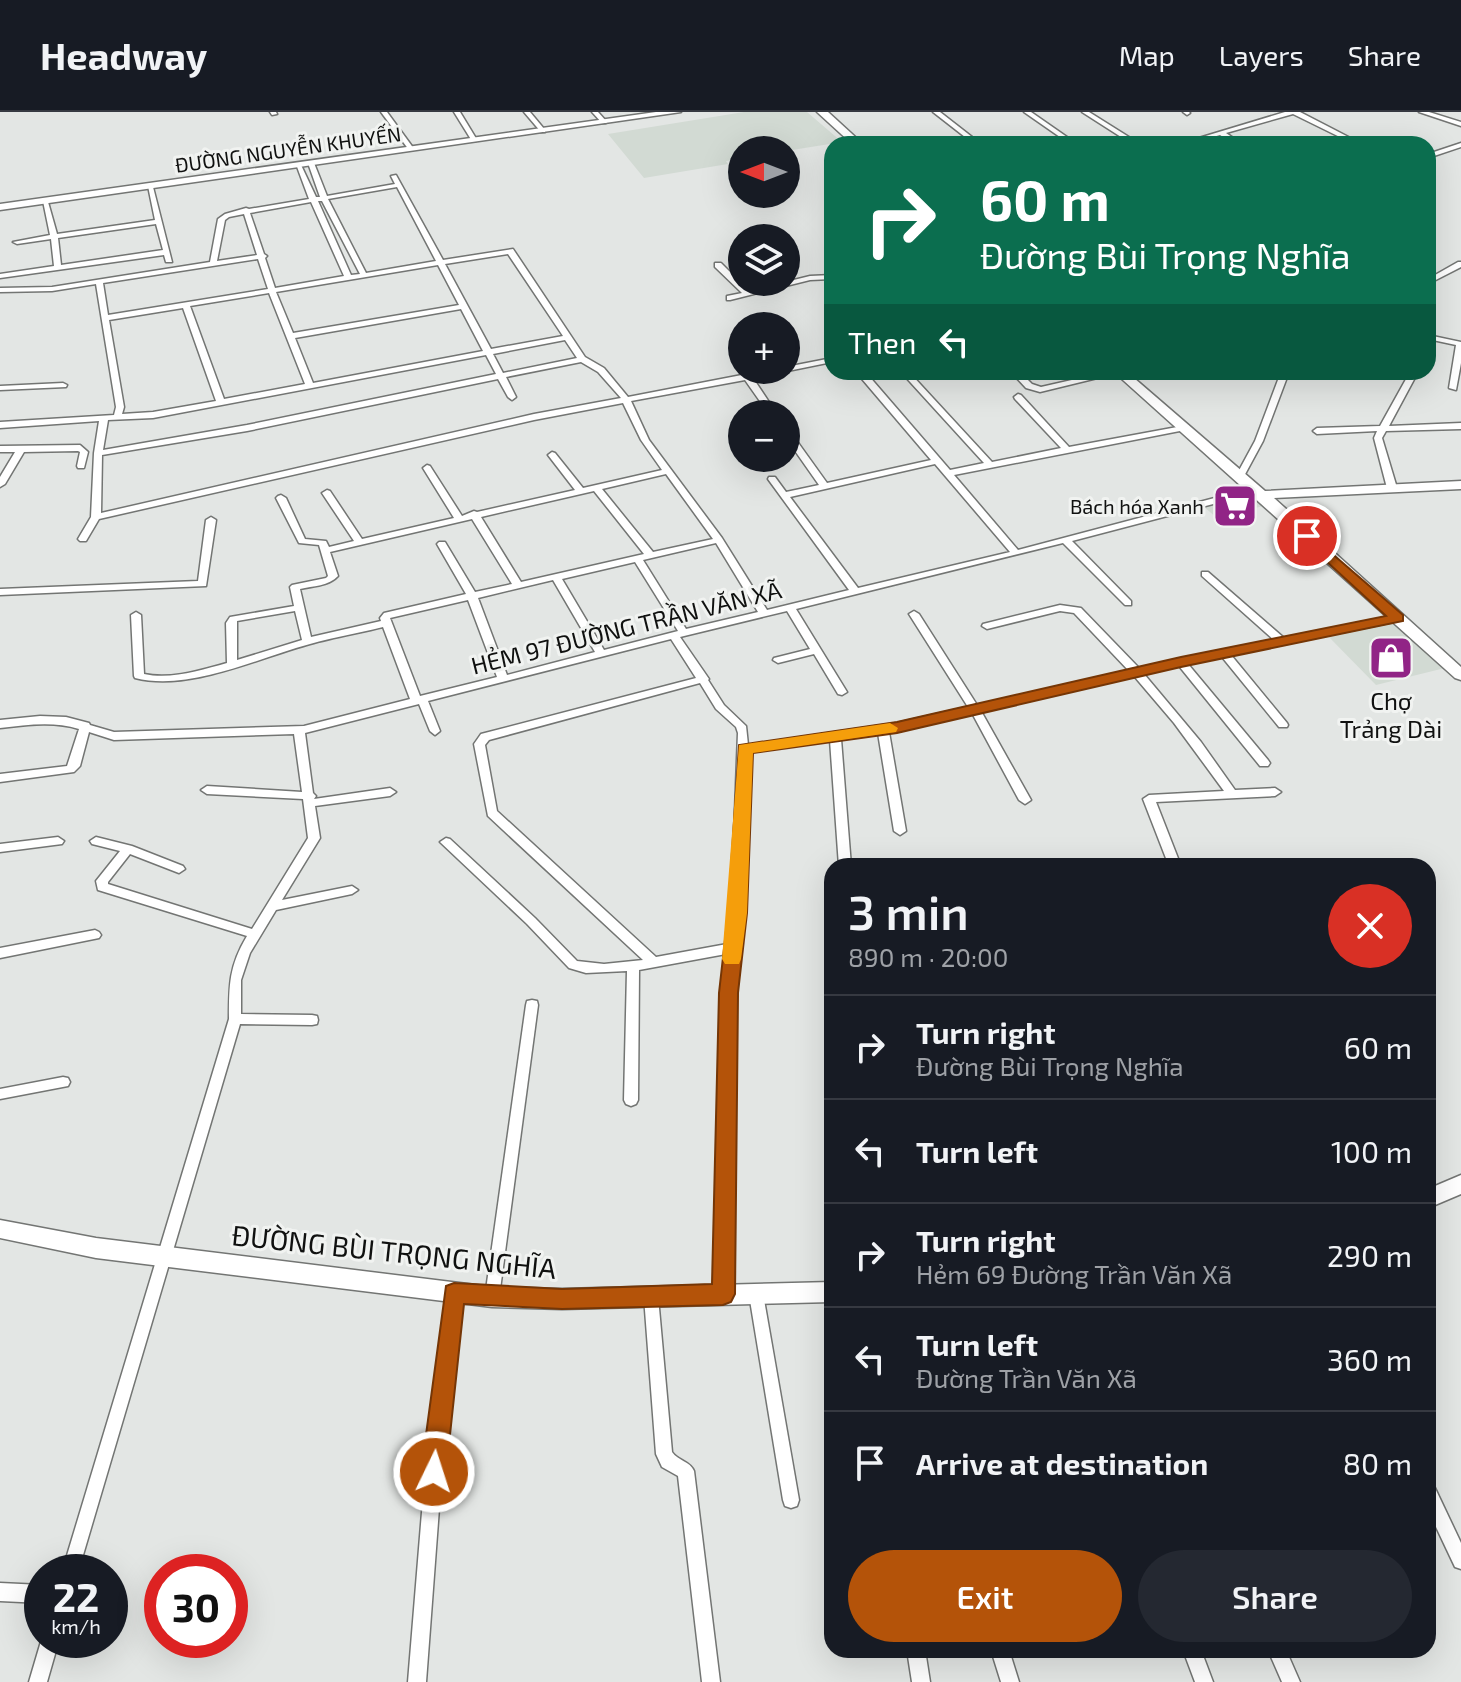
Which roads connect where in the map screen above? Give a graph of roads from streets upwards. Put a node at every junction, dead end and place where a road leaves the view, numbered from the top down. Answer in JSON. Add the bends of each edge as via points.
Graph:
{"nodes":[{"id":1,"x":384,"y":112,"type":"edge"},
{"id":2,"x":457,"y":112,"type":"edge"},
{"id":3,"x":527,"y":112,"type":"edge"},
{"id":4,"x":595,"y":112,"type":"edge"},
{"id":5,"x":676,"y":112,"type":"edge"},
{"id":6,"x":822,"y":112,"type":"edge"},
{"id":7,"x":936,"y":112,"type":"edge"},
{"id":8,"x":1027,"y":112,"type":"edge"},
{"id":9,"x":1085,"y":112,"type":"edge"},
{"id":10,"x":1293,"y":112,"type":"edge"},
{"id":11,"x":1422,"y":112,"type":"edge"},
{"id":12,"x":604,"y":122,"type":"junction"},
{"id":13,"x":1461,"y":124,"type":"edge"},
{"id":14,"x":543,"y":131,"type":"junction"},
{"id":15,"x":1221,"y":133,"type":"junction"},
{"id":16,"x":849,"y":136,"type":"edge"},
{"id":17,"x":968,"y":136,"type":"edge"},
{"id":18,"x":1062,"y":136,"type":"edge"},
{"id":19,"x":1124,"y":136,"type":"edge"},
{"id":20,"x":1210,"y":136,"type":"edge"},
{"id":21,"x":1226,"y":136,"type":"edge"},
{"id":22,"x":1342,"y":136,"type":"edge"},
{"id":23,"x":474,"y":140,"type":"junction"},
{"id":24,"x":1461,"y":145,"type":"edge"},
{"id":25,"x":411,"y":149,"type":"junction"},
{"id":26,"x":1444,"y":151,"type":"junction"},
{"id":27,"x":1436,"y":154,"type":"edge"},
{"id":28,"x":1461,"y":156,"type":"edge"},
{"id":29,"x":311,"y":163,"type":"junction"},
{"id":30,"x":298,"y":165,"type":"junction"},
{"id":31,"x":394,"y":176,"type":"dead end"},
{"id":32,"x":399,"y":185,"type":"junction"},
{"id":33,"x":150,"y":187,"type":"junction"},
{"id":34,"x":324,"y":198,"type":"junction"},
{"id":35,"x":312,"y":200,"type":"junction"},
{"id":36,"x":45,"y":202,"type":"junction"},
{"id":37,"x":0,"y":207,"type":"edge"},
{"id":38,"x":246,"y":210,"type":"junction"},
{"id":39,"x":158,"y":222,"type":"junction"},
{"id":40,"x":54,"y":236,"type":"junction"},
{"id":41,"x":17,"y":242,"type":"dead end"},
{"id":42,"x":167,"y":252,"type":"junction"},
{"id":43,"x":263,"y":256,"type":"junction"},
{"id":44,"x":441,"y":262,"type":"junction"},
{"id":45,"x":213,"y":264,"type":"junction"},
{"id":46,"x":1461,"y":264,"type":"edge"},
{"id":47,"x":718,"y":265,"type":"dead end"},
{"id":48,"x":58,"y":268,"type":"junction"},
{"id":49,"x":172,"y":271,"type":"junction"},
{"id":50,"x":824,"y":273,"type":"edge"},
{"id":51,"x":364,"y":275,"type":"junction"},
{"id":52,"x":728,"y":275,"type":"edge"},
{"id":53,"x":0,"y":276,"type":"edge"},
{"id":54,"x":348,"y":278,"type":"junction"},
{"id":55,"x":1436,"y":278,"type":"edge"},
{"id":56,"x":800,"y":279,"type":"edge"},
{"id":57,"x":99,"y":282,"type":"junction"},
{"id":58,"x":0,"y":290,"type":"edge"},
{"id":59,"x":272,"y":291,"type":"junction"},
{"id":60,"x":737,"y":296,"type":"edge"},
{"id":61,"x":730,"y":298,"type":"dead end"},
{"id":62,"x":186,"y":305,"type":"junction"},
{"id":63,"x":464,"y":306,"type":"junction"},
{"id":64,"x":106,"y":318,"type":"junction"},
{"id":65,"x":292,"y":336,"type":"junction"},
{"id":66,"x":569,"y":337,"type":"junction"},
{"id":67,"x":1436,"y":339,"type":"edge"},
{"id":68,"x":1460,"y":344,"type":"edge"},
{"id":69,"x":488,"y":351,"type":"junction"},
{"id":70,"x":582,"y":359,"type":"junction"},
{"id":71,"x":824,"y":362,"type":"edge"},
{"id":72,"x":800,"y":367,"type":"edge"},
{"id":73,"x":502,"y":375,"type":"junction"},
{"id":74,"x":728,"y":380,"type":"edge"},
{"id":75,"x":868,"y":380,"type":"edge"},
{"id":76,"x":912,"y":380,"type":"edge"},
{"id":77,"x":1023,"y":380,"type":"edge"},
{"id":78,"x":1084,"y":380,"type":"edge"},
{"id":79,"x":1129,"y":380,"type":"edge"},
{"id":80,"x":1282,"y":380,"type":"edge"},
{"id":81,"x":1409,"y":380,"type":"edge"},
{"id":82,"x":63,"y":385,"type":"dead end"},
{"id":83,"x":310,"y":386,"type":"junction"},
{"id":84,"x":0,"y":388,"type":"edge"},
{"id":85,"x":1453,"y":388,"type":"dead end"},
{"id":86,"x":512,"y":397,"type":"dead end"},
{"id":87,"x":1018,"y":397,"type":"dead end"},
{"id":88,"x":626,"y":399,"type":"junction"},
{"id":89,"x":221,"y":402,"type":"junction"},
{"id":90,"x":117,"y":418,"type":"junction"},
{"id":91,"x":104,"y":419,"type":"junction"},
{"id":92,"x":0,"y":425,"type":"edge"},
{"id":93,"x":1461,"y":426,"type":"edge"},
{"id":94,"x":1185,"y":427,"type":"junction"},
{"id":95,"x":1380,"y":430,"type":"junction"},
{"id":96,"x":1317,"y":431,"type":"dead end"},
{"id":97,"x":0,"y":449,"type":"edge"},
{"id":98,"x":21,"y":449,"type":"junction"},
{"id":99,"x":1067,"y":450,"type":"junction"},
{"id":100,"x":800,"y":451,"type":"edge"},
{"id":101,"x":98,"y":453,"type":"junction"},
{"id":102,"x":552,"y":455,"type":"dead end"},
{"id":103,"x":937,"y":461,"type":"junction"},
{"id":104,"x":990,"y":465,"type":"junction"},
{"id":105,"x":81,"y":466,"type":"dead end"},
{"id":106,"x":427,"y":468,"type":"dead end"},
{"id":107,"x":668,"y":471,"type":"junction"},
{"id":108,"x":948,"y":473,"type":"junction"},
{"id":109,"x":1240,"y":476,"type":"junction"},
{"id":110,"x":772,"y":479,"type":"dead end"},
{"id":111,"x":0,"y":484,"type":"edge"},
{"id":112,"x":1461,"y":485,"type":"edge"},
{"id":113,"x":825,"y":486,"type":"junction"},
{"id":114,"x":596,"y":487,"type":"junction"},
{"id":115,"x":1392,"y":488,"type":"junction"},
{"id":116,"x":580,"y":490,"type":"junction"},
{"id":117,"x":1259,"y":492,"type":"junction"},
{"id":118,"x":327,"y":493,"type":"dead end"},
{"id":119,"x":785,"y":495,"type":"junction"},
{"id":120,"x":281,"y":498,"type":"dead end"},
{"id":121,"x":474,"y":514,"type":"junction"},
{"id":122,"x":96,"y":517,"type":"junction"},
{"id":123,"x":459,"y":518,"type":"junction"},
{"id":124,"x":211,"y":520,"type":"dead end"},
{"id":125,"x":83,"y":539,"type":"dead end"},
{"id":126,"x":1064,"y":539,"type":"junction"},
{"id":127,"x":719,"y":540,"type":"junction"},
{"id":128,"x":359,"y":542,"type":"junction"},
{"id":129,"x":442,"y":544,"type":"dead end"},
{"id":130,"x":326,"y":550,"type":"junction"},
{"id":131,"x":1016,"y":553,"type":"junction"},
{"id":132,"x":650,"y":555,"type":"junction"},
{"id":133,"x":637,"y":558,"type":"junction"},
{"id":134,"x":1205,"y":574,"type":"dead end"},
{"id":135,"x":556,"y":577,"type":"junction"},
{"id":136,"x":518,"y":585,"type":"junction"},
{"id":137,"x":855,"y":591,"type":"junction"},
{"id":138,"x":0,"y":592,"type":"edge"},
{"id":139,"x":472,"y":596,"type":"junction"},
{"id":140,"x":1128,"y":603,"type":"dead end"},
{"id":141,"x":790,"y":607,"type":"junction"},
{"id":142,"x":298,"y":608,"type":"junction"},
{"id":143,"x":764,"y":613,"type":"junction"},
{"id":144,"x":914,"y":614,"type":"dead end"},
{"id":145,"x":136,"y":615,"type":"dead end"},
{"id":146,"x":1398,"y":618,"type":"junction"},
{"id":147,"x":388,"y":623,"type":"junction"},
{"id":148,"x":987,"y":626,"type":"dead end"},
{"id":149,"x":679,"y":634,"type":"junction"},
{"id":150,"x":307,"y":641,"type":"junction"},
{"id":151,"x":1282,"y":642,"type":"junction"},
{"id":152,"x":818,"y":650,"type":"junction"},
{"id":153,"x":601,"y":654,"type":"junction"},
{"id":154,"x":1225,"y":654,"type":"junction"},
{"id":155,"x":778,"y":660,"type":"dead end"},
{"id":156,"x":1181,"y":662,"type":"junction"},
{"id":157,"x":232,"y":666,"type":"junction"},
{"id":158,"x":1139,"y":672,"type":"junction"},
{"id":159,"x":1461,"y":675,"type":"edge"},
{"id":160,"x":503,"y":678,"type":"junction"},
{"id":161,"x":704,"y":679,"type":"junction"},
{"id":162,"x":842,"y":692,"type":"dead end"},
{"id":163,"x":419,"y":700,"type":"junction"},
{"id":164,"x":975,"y":710,"type":"junction"},
{"id":165,"x":0,"y":724,"type":"edge"},
{"id":166,"x":85,"y":725,"type":"junction"},
{"id":167,"x":1283,"y":725,"type":"dead end"},
{"id":168,"x":883,"y":729,"type":"junction"},
{"id":169,"x":299,"y":730,"type":"junction"},
{"id":170,"x":435,"y":731,"type":"dead end"},
{"id":171,"x":835,"y":736,"type":"junction"},
{"id":172,"x":745,"y":749,"type":"junction"},
{"id":173,"x":1264,"y":763,"type":"dead end"},
{"id":174,"x":0,"y":778,"type":"edge"},
{"id":175,"x":207,"y":790,"type":"dead end"},
{"id":176,"x":390,"y":792,"type":"dead end"},
{"id":177,"x":1275,"y":792,"type":"dead end"},
{"id":178,"x":1232,"y":794,"type":"junction"},
{"id":179,"x":310,"y":799,"type":"junction"},
{"id":180,"x":1025,"y":800,"type":"dead end"},
{"id":181,"x":900,"y":831,"type":"dead end"},
{"id":182,"x":58,"y":841,"type":"dead end"},
{"id":183,"x":96,"y":841,"type":"dead end"},
{"id":184,"x":446,"y":842,"type":"dead end"},
{"id":185,"x":0,"y":848,"type":"edge"},
{"id":186,"x":128,"y":849,"type":"junction"},
{"id":187,"x":844,"y":858,"type":"edge"},
{"id":188,"x":1172,"y":858,"type":"edge"},
{"id":189,"x":179,"y":869,"type":"dead end"},
{"id":190,"x":352,"y":890,"type":"dead end"},
{"id":191,"x":273,"y":906,"type":"junction"},
{"id":192,"x":255,"y":934,"type":"junction"},
{"id":193,"x":95,"y":935,"type":"dead end"},
{"id":194,"x":733,"y":948,"type":"junction"},
{"id":195,"x":0,"y":953,"type":"edge"},
{"id":196,"x":652,"y":961,"type":"junction"},
{"id":197,"x":633,"y":965,"type":"junction"},
{"id":198,"x":532,"y":1005,"type":"dead end"},
{"id":199,"x":235,"y":1019,"type":"junction"},
{"id":200,"x":312,"y":1020,"type":"dead end"},
{"id":201,"x":63,"y":1082,"type":"dead end"},
{"id":202,"x":0,"y":1094,"type":"edge"},
{"id":203,"x":631,"y":1100,"type":"dead end"},
{"id":204,"x":1461,"y":1184,"type":"edge"},
{"id":205,"x":1436,"y":1195,"type":"edge"},
{"id":206,"x":0,"y":1229,"type":"edge"},
{"id":207,"x":163,"y":1255,"type":"junction"},
{"id":208,"x":824,"y":1292,"type":"edge"},
{"id":209,"x":454,"y":1293,"type":"junction"},
{"id":210,"x":723,"y":1294,"type":"junction"},
{"id":211,"x":756,"y":1294,"type":"junction"},
{"id":212,"x":492,"y":1297,"type":"junction"},
{"id":213,"x":651,"y":1297,"type":"junction"},
{"id":214,"x":791,"y":1500,"type":"dead end"},
{"id":215,"x":1436,"y":1509,"type":"edge"},
{"id":216,"x":75,"y":1554,"type":"edge"},
{"id":217,"x":1461,"y":1561,"type":"edge"},
{"id":218,"x":0,"y":1592,"type":"edge"},
{"id":219,"x":24,"y":1593,"type":"edge"},
{"id":220,"x":45,"y":1658,"type":"edge"},
{"id":221,"x":917,"y":1658,"type":"edge"},
{"id":222,"x":1002,"y":1658,"type":"edge"},
{"id":223,"x":1195,"y":1658,"type":"edge"},
{"id":224,"x":1280,"y":1658,"type":"edge"},
{"id":225,"x":38,"y":1682,"type":"edge"},
{"id":226,"x":417,"y":1682,"type":"edge"},
{"id":227,"x":711,"y":1682,"type":"edge"},
{"id":228,"x":921,"y":1682,"type":"edge"},
{"id":229,"x":1010,"y":1682,"type":"edge"},
{"id":230,"x":1204,"y":1682,"type":"edge"},
{"id":231,"x":1291,"y":1682,"type":"edge"}],
"edges":[{"from":1,"to":25,"type":"street"},
{"from":2,"to":23,"type":"street"},
{"from":3,"to":14,"type":"street"},
{"from":4,"to":12,"type":"street"},
{"from":5,"to":12,"type":"street","name":"ĐƯỜNG NGUYỄN KHUYẾN"},
{"from":6,"to":16,"type":"street"},
{"from":7,"to":17,"type":"street"},
{"from":8,"to":18,"type":"street"},
{"from":9,"to":19,"type":"street"},
{"from":10,"to":15,"type":"street"},
{"from":10,"to":22,"type":"street"},
{"from":11,"to":13,"type":"street"},
{"from":12,"to":14,"type":"street","name":"ĐƯỜNG NGUYỄN KHUYẾN"},
{"from":14,"to":23,"type":"street","name":"ĐƯỜNG NGUYỄN KHUYẾN"},
{"from":15,"to":20,"type":"street"},
{"from":15,"to":21,"type":"street"},
{"from":23,"to":25,"type":"street","name":"ĐƯỜNG NGUYỄN KHUYẾN"},
{"from":24,"to":26,"type":"street"},
{"from":25,"to":29,"type":"street","name":"ĐƯỜNG NGUYỄN KHUYẾN"},
{"from":26,"to":27,"type":"street"},
{"from":26,"to":28,"type":"street"},
{"from":29,"to":30,"type":"street","name":"ĐƯỜNG NGUYỄN KHUYẾN"},
{"from":29,"to":34,"type":"street"},
{"from":30,"to":33,"type":"street","name":"ĐƯỜNG NGUYỄN KHUYẾN"},
{"from":30,"to":35,"type":"street"},
{"from":31,"to":32,"type":"street"},
{"from":32,"to":34,"type":"street"},
{"from":32,"to":44,"type":"street"},
{"from":33,"to":36,"type":"street","name":"ĐƯỜNG NGUYỄN KHUYẾN"},
{"from":33,"to":39,"type":"street"},
{"from":34,"to":35,"type":"street"},
{"from":34,"to":51,"type":"street"},
{"from":35,"to":38,"type":"street"},
{"from":35,"to":54,"type":"street"},
{"from":36,"to":37,"type":"street","name":"ĐƯỜNG NGUYỄN KHUYẾN"},
{"from":36,"to":40,"type":"street"},
{"from":38,"to":43,"type":"street"},
{"from":38,"to":45,"type":"street","via":[[223,217]]},
{"from":39,"to":40,"type":"street"},
{"from":39,"to":42,"type":"street"},
{"from":40,"to":41,"type":"street"},
{"from":40,"to":48,"type":"street"},
{"from":42,"to":48,"type":"street"},
{"from":42,"to":49,"type":"street"},
{"from":43,"to":45,"type":"street"},
{"from":43,"to":59,"type":"street"},
{"from":44,"to":51,"type":"street"},
{"from":44,"to":63,"type":"street"},
{"from":44,"to":66,"type":"street","via":[[510,251]]},
{"from":45,"to":49,"type":"street"},
{"from":46,"to":55,"type":"street"},
{"from":47,"to":52,"type":"street"},
{"from":48,"to":53,"type":"street"},
{"from":49,"to":57,"type":"street"},
{"from":50,"to":56,"type":"street"},
{"from":51,"to":54,"type":"street"},
{"from":54,"to":59,"type":"street"},
{"from":57,"to":58,"type":"street"},
{"from":57,"to":64,"type":"street"},
{"from":59,"to":62,"type":"street"},
{"from":59,"to":65,"type":"street"},
{"from":60,"to":61,"type":"street"},
{"from":62,"to":64,"type":"street"},
{"from":62,"to":89,"type":"street"},
{"from":63,"to":65,"type":"street"},
{"from":63,"to":69,"type":"street"},
{"from":64,"to":90,"type":"street","via":[[120,407]]},
{"from":65,"to":83,"type":"street"},
{"from":66,"to":69,"type":"street"},
{"from":66,"to":70,"type":"street"},
{"from":67,"to":68,"type":"street"},
{"from":68,"to":85,"type":"street"},
{"from":69,"to":73,"type":"street"},
{"from":69,"to":83,"type":"street"},
{"from":70,"to":73,"type":"street"},
{"from":70,"to":88,"type":"street","via":[[601,370]]},
{"from":71,"to":72,"type":"street"},
{"from":73,"to":86,"type":"street"},
{"from":73,"to":101,"type":"street"},
{"from":74,"to":88,"type":"street"},
{"from":75,"to":103,"type":"street"},
{"from":76,"to":104,"type":"street"},
{"from":77,"to":78,"type":"street","via":[[1040,390]]},
{"from":79,"to":94,"type":"street"},
{"from":80,"to":109,"type":"street"},
{"from":81,"to":95,"type":"street"},
{"from":82,"to":84,"type":"street"},
{"from":83,"to":89,"type":"street"},
{"from":87,"to":99,"type":"street"},
{"from":88,"to":107,"type":"street","via":[[645,440]]},
{"from":88,"to":122,"type":"street"},
{"from":89,"to":90,"type":"street"},
{"from":90,"to":91,"type":"street"},
{"from":91,"to":92,"type":"street"},
{"from":91,"to":101,"type":"street"},
{"from":93,"to":95,"type":"street"},
{"from":94,"to":99,"type":"street"},
{"from":94,"to":109,"type":"street"},
{"from":95,"to":96,"type":"street"},
{"from":95,"to":115,"type":"street","via":[[1379,447]]},
{"from":97,"to":98,"type":"street"},
{"from":98,"to":105,"type":"street","via":[[80,448]]},
{"from":98,"to":111,"type":"street"},
{"from":99,"to":104,"type":"street"},
{"from":100,"to":113,"type":"street"},
{"from":101,"to":122,"type":"street"},
{"from":102,"to":116,"type":"street"},
{"from":103,"to":108,"type":"street"},
{"from":103,"to":113,"type":"street"},
{"from":104,"to":108,"type":"street"},
{"from":106,"to":123,"type":"street"},
{"from":107,"to":114,"type":"street"},
{"from":107,"to":127,"type":"street"},
{"from":108,"to":131,"type":"street"},
{"from":109,"to":117,"type":"street"},
{"from":110,"to":119,"type":"street"},
{"from":112,"to":115,"type":"street"},
{"from":113,"to":119,"type":"street"},
{"from":114,"to":116,"type":"street"},
{"from":114,"to":132,"type":"street"},
{"from":115,"to":117,"type":"street"},
{"from":116,"to":121,"type":"street"},
{"from":117,"to":126,"type":"street","name":"HẺM 97 ĐƯỜNG TRẦN VĂN XÃ"},
{"from":117,"to":146,"type":"street"},
{"from":118,"to":128,"type":"street"},
{"from":119,"to":137,"type":"street"},
{"from":120,"to":130,"type":"street","via":[[302,541],[320,542]]},
{"from":121,"to":123,"type":"street"},
{"from":121,"to":136,"type":"street"},
{"from":122,"to":125,"type":"street"},
{"from":123,"to":128,"type":"street"},
{"from":124,"to":138,"type":"street","via":[[203,584]]},
{"from":126,"to":131,"type":"street","name":"HẺM 97 ĐƯỜNG TRẦN VĂN XÃ"},
{"from":126,"to":140,"type":"street"},
{"from":127,"to":132,"type":"street"},
{"from":127,"to":143,"type":"street"},
{"from":128,"to":130,"type":"street"},
{"from":129,"to":139,"type":"street"},
{"from":130,"to":142,"type":"street","via":[[332,579],[295,587]]},
{"from":131,"to":137,"type":"street","name":"HẺM 97 ĐƯỜNG TRẦN VĂN XÃ"},
{"from":132,"to":133,"type":"street"},
{"from":133,"to":135,"type":"street"},
{"from":133,"to":149,"type":"street"},
{"from":134,"to":151,"type":"street"},
{"from":135,"to":136,"type":"street"},
{"from":135,"to":153,"type":"street"},
{"from":136,"to":139,"type":"street"},
{"from":137,"to":141,"type":"street","name":"HẺM 97 ĐƯỜNG TRẦN VĂN XÃ"},
{"from":139,"to":147,"type":"street","via":[[388,615]]},
{"from":139,"to":160,"type":"street"},
{"from":141,"to":143,"type":"street","name":"HẺM 97 ĐƯỜNG TRẦN VĂN XÃ"},
{"from":141,"to":152,"type":"street"},
{"from":142,"to":150,"type":"street"},
{"from":142,"to":157,"type":"street","via":[[234,619]]},
{"from":143,"to":149,"type":"street","name":"HẺM 97 ĐƯỜNG TRẦN VĂN XÃ"},
{"from":144,"to":164,"type":"street"},
{"from":145,"to":157,"type":"street","via":[[138,672],[144,679]]},
{"from":146,"to":151,"type":"street"},
{"from":146,"to":159,"type":"street"},
{"from":147,"to":150,"type":"street"},
{"from":147,"to":163,"type":"street"},
{"from":148,"to":158,"type":"street","via":[[1073,607]]},
{"from":149,"to":153,"type":"street","name":"HẺM 97 ĐƯỜNG TRẦN VĂN XÃ"},
{"from":149,"to":161,"type":"street"},
{"from":150,"to":157,"type":"street"},
{"from":151,"to":154,"type":"street"},
{"from":152,"to":155,"type":"street"},
{"from":152,"to":162,"type":"street"},
{"from":153,"to":160,"type":"street","name":"HẺM 97 ĐƯỜNG TRẦN VĂN XÃ"},
{"from":154,"to":156,"type":"street"},
{"from":154,"to":167,"type":"street"},
{"from":156,"to":158,"type":"street"},
{"from":156,"to":173,"type":"street"},
{"from":158,"to":164,"type":"street"},
{"from":158,"to":178,"type":"street"},
{"from":160,"to":163,"type":"street","name":"HẺM 97 ĐƯỜNG TRẦN VĂN XÃ"},
{"from":161,"to":172,"type":"street","via":[[725,713],[741,726]]},
{"from":161,"to":196,"type":"street","via":[[485,737],[479,744],[492,813]]},
{"from":163,"to":169,"type":"street","name":"HẺM 97 ĐƯỜNG TRẦN VĂN XÃ"},
{"from":163,"to":170,"type":"street"},
{"from":164,"to":168,"type":"street"},
{"from":164,"to":180,"type":"street"},
{"from":165,"to":166,"type":"street","name":"HẺM 97 ĐƯỜNG TRẦN VĂN XÃ","via":[[40,720]]},
{"from":166,"to":169,"type":"street","name":"HẺM 97 ĐƯỜNG TRẦN VĂN XÃ","via":[[114,736]]},
{"from":166,"to":174,"type":"street","via":[[74,766],[57,773]]},
{"from":168,"to":171,"type":"street"},
{"from":168,"to":181,"type":"street"},
{"from":169,"to":179,"type":"street"},
{"from":171,"to":172,"type":"street"},
{"from":171,"to":187,"type":"street"},
{"from":172,"to":194,"type":"street"},
{"from":175,"to":179,"type":"street"},
{"from":176,"to":179,"type":"street"},
{"from":177,"to":178,"type":"street"},
{"from":178,"to":188,"type":"street","via":[[1149,799]]},
{"from":179,"to":191,"type":"street","via":[[314,838]]},
{"from":182,"to":185,"type":"street"},
{"from":183,"to":186,"type":"street"},
{"from":184,"to":197,"type":"street","via":[[573,965],[590,970]]},
{"from":186,"to":189,"type":"street"},
{"from":186,"to":192,"type":"street","via":[[102,887]]},
{"from":190,"to":191,"type":"street"},
{"from":191,"to":192,"type":"street"},
{"from":192,"to":199,"type":"street","via":[[235,980]]},
{"from":193,"to":195,"type":"street"},
{"from":194,"to":196,"type":"street"},
{"from":194,"to":210,"type":"street"},
{"from":196,"to":197,"type":"street"},
{"from":197,"to":203,"type":"street"},
{"from":198,"to":212,"type":"street"},
{"from":199,"to":200,"type":"street"},
{"from":199,"to":207,"type":"street"},
{"from":201,"to":202,"type":"street"},
{"from":204,"to":205,"type":"street"},
{"from":206,"to":207,"type":"street","name":"ĐƯỜNG BÙI TRỌNG NGHĨA"},
{"from":207,"to":209,"type":"street","name":"ĐƯỜNG BÙI TRỌNG NGHĨA"},
{"from":207,"to":216,"type":"street"},
{"from":208,"to":211,"type":"street","name":"ĐƯỜNG BÙI TRỌNG NGHĨA"},
{"from":209,"to":212,"type":"street","name":"ĐƯỜNG BÙI TRỌNG NGHĨA"},
{"from":209,"to":226,"type":"street","via":[[438,1415]]},
{"from":210,"to":211,"type":"street","name":"ĐƯỜNG BÙI TRỌNG NGHĨA"},
{"from":210,"to":213,"type":"street","name":"ĐƯỜNG BÙI TRỌNG NGHĨA"},
{"from":211,"to":214,"type":"street"},
{"from":212,"to":213,"type":"street","name":"ĐƯỜNG BÙI TRỌNG NGHĨA"},
{"from":213,"to":227,"type":"street","via":[[664,1454],[686,1471]]},
{"from":215,"to":217,"type":"street"},
{"from":218,"to":219,"type":"street"},
{"from":220,"to":225,"type":"street"},
{"from":221,"to":228,"type":"street"},
{"from":222,"to":229,"type":"street"},
{"from":223,"to":230,"type":"street"},
{"from":224,"to":231,"type":"street"}]}
